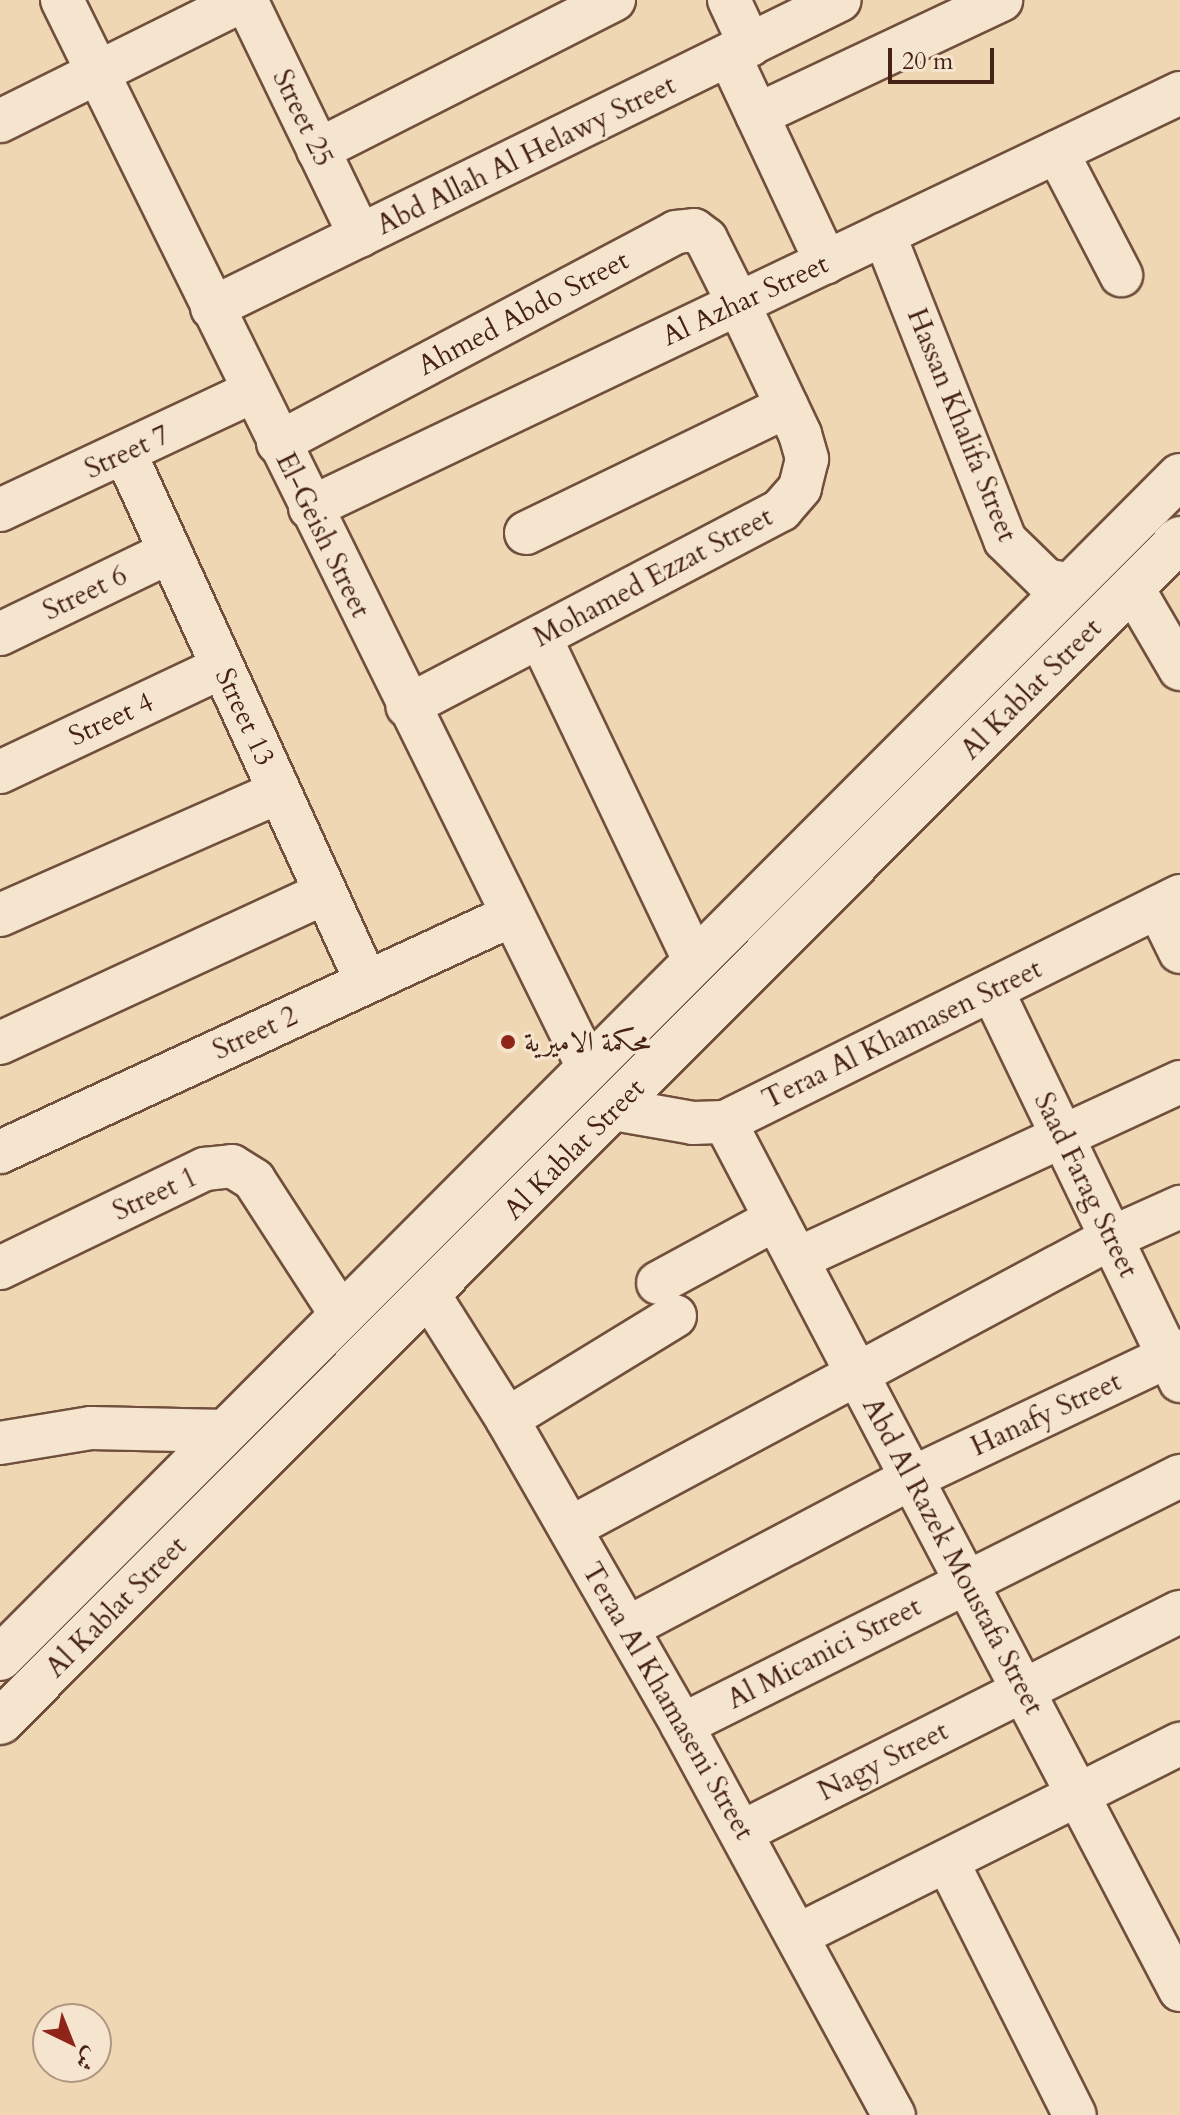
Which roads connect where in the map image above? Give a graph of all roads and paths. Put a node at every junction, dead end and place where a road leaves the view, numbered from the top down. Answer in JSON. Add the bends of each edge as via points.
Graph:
{"nodes":[{"id":1,"x":62,"y":0,"type":"edge"},
{"id":2,"x":245,"y":0,"type":"edge"},
{"id":3,"x":614,"y":0,"type":"edge"},
{"id":4,"x":729,"y":0,"type":"edge"},
{"id":5,"x":839,"y":0,"type":"edge"},
{"id":6,"x":1001,"y":0,"type":"edge"},
{"id":7,"x":739,"y":50,"type":"junction"},
{"id":8,"x":96,"y":72,"type":"junction"},
{"id":9,"x":1180,"y":93,"type":"edge"},
{"id":10,"x":757,"y":115,"type":"junction"},
{"id":11,"x":0,"y":121,"type":"edge"},
{"id":12,"x":318,"y":150,"type":"junction"},
{"id":13,"x":1057,"y":152,"type":"junction"},
{"id":14,"x":884,"y":234,"type":"junction"},
{"id":15,"x":360,"y":236,"type":"junction"},
{"id":16,"x":826,"y":262,"type":"junction"},
{"id":17,"x":1121,"y":275,"type":"dead end"},
{"id":18,"x":738,"y":303,"type":"junction"},
{"id":19,"x":212,"y":308,"type":"junction"},
{"id":20,"x":252,"y":392,"type":"junction"},
{"id":21,"x":787,"y":406,"type":"junction"},
{"id":22,"x":278,"y":443,"type":"junction"},
{"id":23,"x":125,"y":453,"type":"junction"},
{"id":24,"x":1180,"y":476,"type":"edge"},
{"id":25,"x":310,"y":508,"type":"junction"},
{"id":26,"x":0,"y":510,"type":"edge"},
{"id":27,"x":526,"y":533,"type":"dead end"},
{"id":28,"x":1180,"y":539,"type":"edge"},
{"id":29,"x":170,"y":552,"type":"junction"},
{"id":30,"x":1071,"y":585,"type":"junction"},
{"id":31,"x":1132,"y":587,"type":"junction"},
{"id":32,"x":0,"y":634,"type":"edge"},
{"id":33,"x":540,"y":637,"type":"junction"},
{"id":34,"x":222,"y":667,"type":"junction"},
{"id":35,"x":1180,"y":669,"type":"edge"},
{"id":36,"x":407,"y":706,"type":"junction"},
{"id":37,"x":0,"y":772,"type":"edge"},
{"id":38,"x":279,"y":792,"type":"junction"},
{"id":39,"x":325,"y":893,"type":"junction"},
{"id":40,"x":1169,"y":902,"type":"edge"},
{"id":41,"x":0,"y":915,"type":"edge"},
{"id":42,"x":510,"y":916,"type":"junction"},
{"id":43,"x":1180,"y":952,"type":"edge"},
{"id":44,"x":695,"y":962,"type":"junction"},
{"id":45,"x":366,"y":981,"type":"junction"},
{"id":46,"x":992,"y":990,"type":"junction"},
{"id":47,"x":0,"y":1043,"type":"edge"},
{"id":48,"x":589,"y":1069,"type":"junction"},
{"id":49,"x":1180,"y":1082,"type":"edge"},
{"id":50,"x":614,"y":1109,"type":"junction"},
{"id":51,"x":725,"y":1122,"type":"junction"},
{"id":52,"x":1062,"y":1136,"type":"junction"},
{"id":53,"x":0,"y":1152,"type":"edge"},
{"id":54,"x":1180,"y":1207,"type":"edge"},
{"id":55,"x":776,"y":1219,"type":"junction"},
{"id":56,"x":1111,"y":1238,"type":"junction"},
{"id":57,"x":797,"y":1259,"type":"junction"},
{"id":58,"x":0,"y":1268,"type":"edge"},
{"id":59,"x":429,"y":1295,"type":"junction"},
{"id":60,"x":340,"y":1313,"type":"junction"},
{"id":61,"x":1176,"y":1363,"type":"edge"},
{"id":62,"x":856,"y":1372,"type":"junction"},
{"id":63,"x":507,"y":1419,"type":"junction"},
{"id":64,"x":226,"y":1431,"type":"junction"},
{"id":65,"x":0,"y":1443,"type":"edge"},
{"id":66,"x":1180,"y":1476,"type":"edge"},
{"id":67,"x":912,"y":1478,"type":"junction"},
{"id":68,"x":570,"y":1528,"type":"junction"},
{"id":69,"x":966,"y":1581,"type":"junction"},
{"id":70,"x":1180,"y":1612,"type":"edge"},
{"id":71,"x":627,"y":1628,"type":"junction"},
{"id":72,"x":0,"y":1658,"type":"edge"},
{"id":73,"x":1023,"y":1691,"type":"junction"},
{"id":74,"x":0,"y":1722,"type":"edge"},
{"id":75,"x":682,"y":1725,"type":"junction"},
{"id":76,"x":1180,"y":1744,"type":"edge"},
{"id":77,"x":1078,"y":1795,"type":"junction"},
{"id":78,"x":742,"y":1832,"type":"junction"},
{"id":79,"x":947,"y":1861,"type":"junction"},
{"id":80,"x":800,"y":1934,"type":"junction"},
{"id":81,"x":1180,"y":1990,"type":"edge"},
{"id":82,"x":894,"y":2115,"type":"edge"},
{"id":83,"x":1075,"y":2115,"type":"edge"}],
"edges":[{"from":1,"to":8,"type":"street","name":"El-Geish Street"},
{"from":2,"to":8,"type":"street"},
{"from":2,"to":12,"type":"street","name":"Street 25"},
{"from":3,"to":12,"type":"street"},
{"from":4,"to":7,"type":"street"},
{"from":5,"to":7,"type":"street","name":"Abd Allah Al Helawy Street"},
{"from":6,"to":10,"type":"street"},
{"from":7,"to":10,"type":"street"},
{"from":7,"to":15,"type":"street","name":"Abd Allah Al Helawy Street"},
{"from":8,"to":11,"type":"street"},
{"from":8,"to":19,"type":"street","name":"El-Geish Street"},
{"from":9,"to":13,"type":"street","name":"Al Azhar Street"},
{"from":10,"to":16,"type":"street"},
{"from":12,"to":15,"type":"street","name":"Street 25"},
{"from":13,"to":14,"type":"street","name":"Al Azhar Street"},
{"from":13,"to":17,"type":"street"},
{"from":14,"to":16,"type":"street","name":"Al Azhar Street"},
{"from":14,"to":30,"type":"street","name":"Hassan Khalifa Street","via":[[1005,540],[1046,580]]},
{"from":15,"to":19,"type":"street","name":"Abd Allah Al Helawy Street"},
{"from":16,"to":18,"type":"street","name":"Al Azhar Street"},
{"from":18,"to":21,"type":"street","name":"Mohamed Ezzat Street"},
{"from":18,"to":22,"type":"street","name":"Ahmed Abdo Street","via":[[706,239],[694,230],[676,232]]},
{"from":18,"to":25,"type":"street","name":"Al Azhar Street"},
{"from":19,"to":20,"type":"street","name":"El-Geish Street"},
{"from":20,"to":22,"type":"street","name":"El-Geish Street"},
{"from":20,"to":23,"type":"street","name":"Street 7"},
{"from":21,"to":27,"type":"street"},
{"from":21,"to":33,"type":"street","name":"Mohamed Ezzat Street","via":[[807,459],[800,488],[781,510]]},
{"from":22,"to":25,"type":"street","name":"El-Geish Street"},
{"from":23,"to":26,"type":"street","name":"Street 7"},
{"from":23,"to":29,"type":"street","name":"Street 13"},
{"from":24,"to":30,"type":"main road","name":"Al Kablat Street"},
{"from":25,"to":36,"type":"street","name":"El-Geish Street"},
{"from":28,"to":31,"type":"main road","name":"Al Kablat Street"},
{"from":29,"to":32,"type":"street","name":"Street 6"},
{"from":29,"to":34,"type":"street","name":"Street 13"},
{"from":30,"to":44,"type":"main road","name":"Al Kablat Street"},
{"from":31,"to":35,"type":"street"},
{"from":31,"to":50,"type":"main road","name":"Al Kablat Street"},
{"from":33,"to":36,"type":"street","name":"Mohamed Ezzat Street"},
{"from":33,"to":44,"type":"street"},
{"from":34,"to":37,"type":"street","name":"Street 4"},
{"from":34,"to":38,"type":"street","name":"Street 13"},
{"from":36,"to":42,"type":"street","name":"El-Geish Street"},
{"from":38,"to":39,"type":"street","name":"Street 13"},
{"from":38,"to":41,"type":"street"},
{"from":39,"to":45,"type":"street","name":"Street 13"},
{"from":39,"to":47,"type":"street"},
{"from":40,"to":43,"type":"street"},
{"from":40,"to":46,"type":"street","name":"Teraa Al Khamasen Street"},
{"from":42,"to":45,"type":"street","name":"Street 2"},
{"from":42,"to":48,"type":"street","name":"El-Geish Street"},
{"from":44,"to":48,"type":"main road","name":"Al Kablat Street"},
{"from":45,"to":53,"type":"street","name":"Street 2"},
{"from":46,"to":51,"type":"street","name":"Teraa Al Khamasen Street"},
{"from":46,"to":52,"type":"street","name":"Saad Farag Street"},
{"from":48,"to":60,"type":"main road","name":"Al Kablat Street"},
{"from":49,"to":52,"type":"street"},
{"from":50,"to":51,"type":"street","name":"Teraa Al Khamasen Street","via":[[693,1123]]},
{"from":50,"to":59,"type":"main road","name":"Al Kablat Street"},
{"from":51,"to":55,"type":"street","name":"Abd Al Razek Moustafa Street"},
{"from":52,"to":56,"type":"street","name":"Saad Farag Street"},
{"from":52,"to":57,"type":"street"},
{"from":54,"to":56,"type":"street"},
{"from":55,"to":57,"type":"street","name":"Abd Al Razek Moustafa Street"},
{"from":55,"to":63,"type":"street"},
{"from":56,"to":61,"type":"street","name":"Saad Farag Street"},
{"from":56,"to":62,"type":"street"},
{"from":57,"to":62,"type":"street","name":"Abd Al Razek Moustafa Street"},
{"from":58,"to":60,"type":"street","name":"Street 1","via":[[205,1169],[232,1166],[254,1180]]},
{"from":59,"to":63,"type":"street","name":"Teraa Al Khamaseni Street"},
{"from":59,"to":74,"type":"main road","name":"Al Kablat Street"},
{"from":60,"to":64,"type":"main road","name":"Al Kablat Street"},
{"from":61,"to":67,"type":"street","name":"Hanafy Street"},
{"from":62,"to":67,"type":"street","name":"Abd Al Razek Moustafa Street"},
{"from":62,"to":68,"type":"street"},
{"from":63,"to":68,"type":"street","name":"Teraa Al Khamaseni Street"},
{"from":64,"to":65,"type":"street","via":[[91,1428]]},
{"from":64,"to":72,"type":"main road","name":"Al Kablat Street"},
{"from":66,"to":69,"type":"street","name":"Al Micanici Street"},
{"from":67,"to":69,"type":"street","name":"Abd Al Razek Moustafa Street"},
{"from":67,"to":71,"type":"street","name":"Hanafy Street"},
{"from":68,"to":71,"type":"street","name":"Teraa Al Khamaseni Street"},
{"from":69,"to":73,"type":"street","name":"Abd Al Razek Moustafa Street"},
{"from":69,"to":75,"type":"street","name":"Al Micanici Street"},
{"from":70,"to":73,"type":"street","name":"Nagy Street"},
{"from":71,"to":75,"type":"street","name":"Teraa Al Khamaseni Street"},
{"from":73,"to":77,"type":"street","name":"Abd Al Razek Moustafa Street"},
{"from":73,"to":78,"type":"street","name":"Nagy Street"},
{"from":75,"to":78,"type":"street","name":"Teraa Al Khamaseni Street"},
{"from":76,"to":77,"type":"street"},
{"from":77,"to":79,"type":"street"},
{"from":77,"to":81,"type":"street","name":"Abd Al Razek Moustafa Street"},
{"from":78,"to":80,"type":"street","name":"Teraa Al Khamaseni Street"},
{"from":79,"to":80,"type":"street"},
{"from":79,"to":83,"type":"street"},
{"from":80,"to":82,"type":"street","name":"Teraa Al Khamaseni Street"}]}
